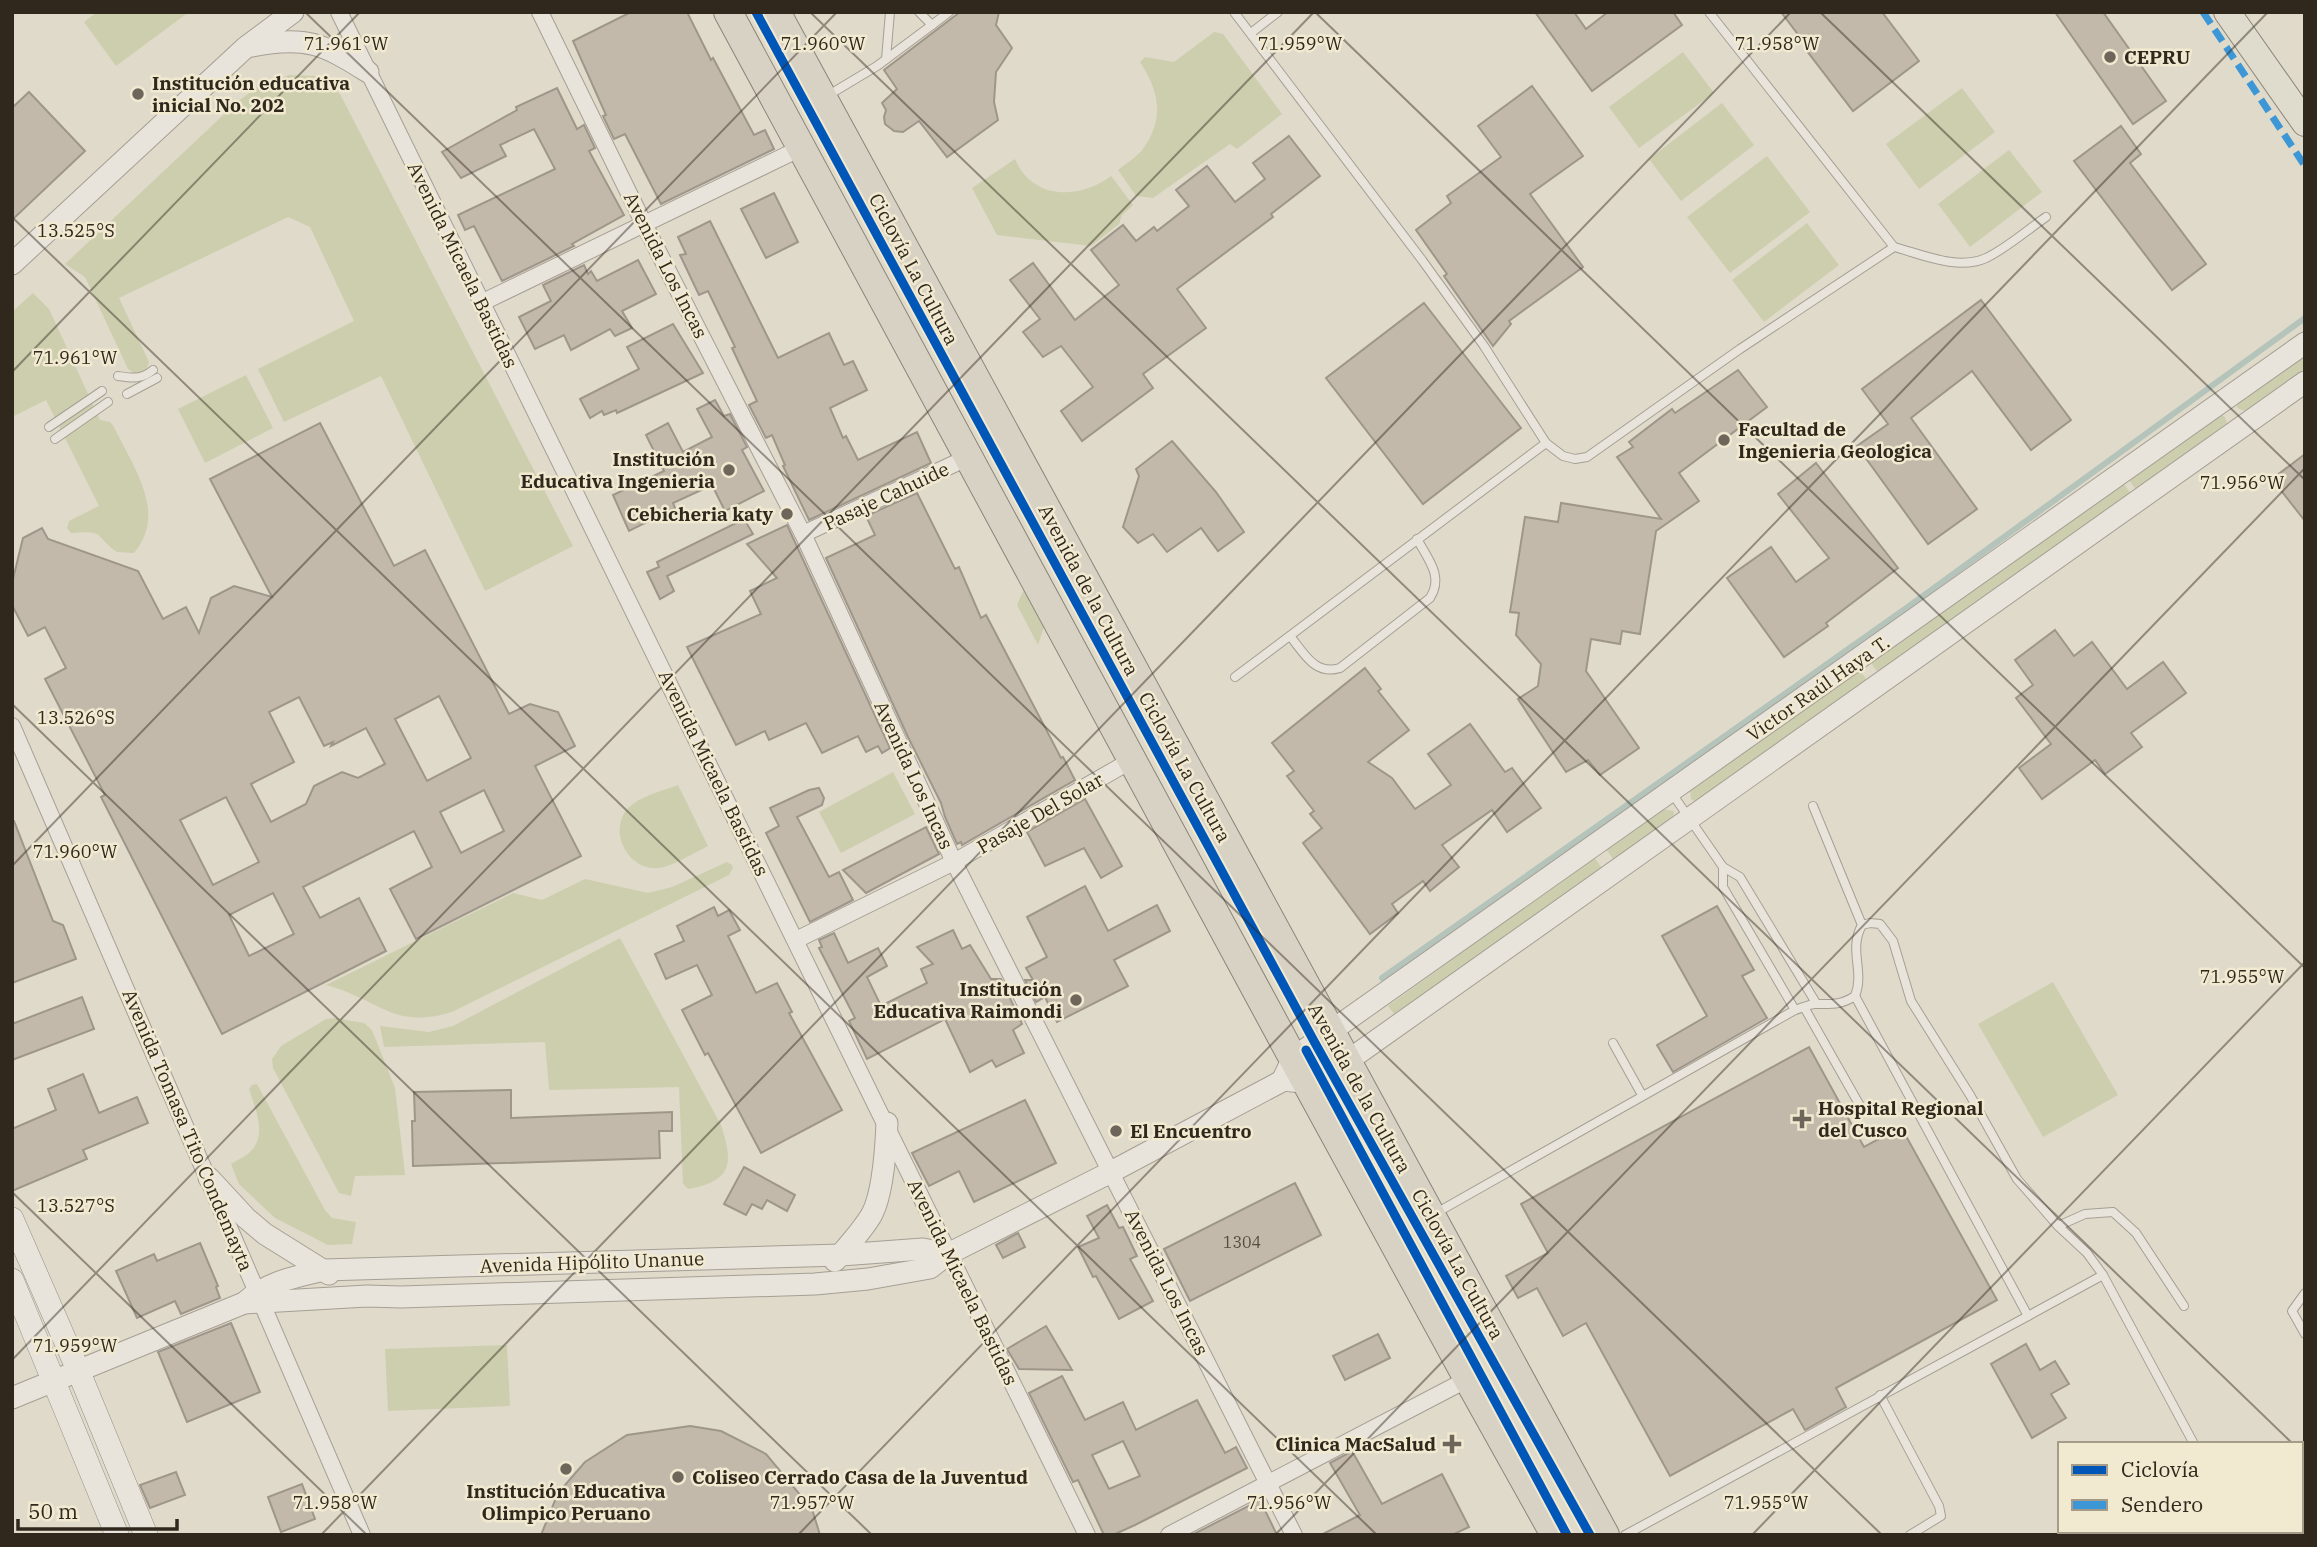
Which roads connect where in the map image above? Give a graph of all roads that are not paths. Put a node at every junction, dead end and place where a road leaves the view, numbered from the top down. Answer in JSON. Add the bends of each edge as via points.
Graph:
{"nodes":[{"id":1,"x":293,"y":12,"type":"edge"},
{"id":2,"x":339,"y":12,"type":"edge"},
{"id":3,"x":540,"y":12,"type":"edge"},
{"id":4,"x":728,"y":12,"type":"edge"},
{"id":5,"x":776,"y":12,"type":"edge"},
{"id":6,"x":890,"y":12,"type":"edge"},
{"id":7,"x":919,"y":12,"type":"edge"},
{"id":8,"x":949,"y":12,"type":"edge"},
{"id":9,"x":1234,"y":12,"type":"edge"},
{"id":10,"x":1278,"y":12,"type":"edge"},
{"id":11,"x":2227,"y":12,"type":"edge"},
{"id":12,"x":1710,"y":13,"type":"edge"},
{"id":13,"x":932,"y":25,"type":"junction"},
{"id":14,"x":1251,"y":33,"type":"junction"},
{"id":15,"x":246,"y":47,"type":"junction"},
{"id":16,"x":886,"y":59,"type":"junction"},
{"id":17,"x":368,"y":72,"type":"junction"},
{"id":18,"x":823,"y":99,"type":"junction"},
{"id":19,"x":2305,"y":123,"type":"edge"},
{"id":20,"x":801,"y":148,"type":"junction"},
{"id":21,"x":2046,"y":217,"type":"dead end"},
{"id":22,"x":644,"y":224,"type":"junction"},
{"id":23,"x":1894,"y":247,"type":"junction"},
{"id":24,"x":12,"y":264,"type":"edge"},
{"id":25,"x":481,"y":303,"type":"junction"},
{"id":26,"x":2305,"y":342,"type":"edge"},
{"id":27,"x":118,"y":376,"type":"dead end"},
{"id":28,"x":2305,"y":382,"type":"edge"},
{"id":29,"x":102,"y":391,"type":"dead end"},
{"id":30,"x":127,"y":394,"type":"dead end"},
{"id":31,"x":2223,"y":400,"type":"junction"},
{"id":32,"x":108,"y":402,"type":"dead end"},
{"id":33,"x":50,"y":427,"type":"dead end"},
{"id":34,"x":2241,"y":427,"type":"junction"},
{"id":35,"x":55,"y":439,"type":"dead end"},
{"id":36,"x":1546,"y":443,"type":"junction"},
{"id":37,"x":969,"y":457,"type":"junction"},
{"id":38,"x":803,"y":534,"type":"junction"},
{"id":39,"x":1417,"y":540,"type":"junction"},
{"id":40,"x":1290,"y":636,"type":"junction"},
{"id":41,"x":1235,"y":677,"type":"dead end"},
{"id":42,"x":12,"y":726,"type":"edge"},
{"id":43,"x":1132,"y":760,"type":"junction"},
{"id":44,"x":1671,"y":792,"type":"junction"},
{"id":45,"x":1812,"y":806,"type":"dead end"},
{"id":46,"x":1689,"y":819,"type":"junction"},
{"id":47,"x":954,"y":862,"type":"junction"},
{"id":48,"x":1723,"y":867,"type":"junction"},
{"id":49,"x":1862,"y":925,"type":"junction"},
{"id":50,"x":796,"y":940,"type":"junction"},
{"id":51,"x":1855,"y":996,"type":"junction"},
{"id":52,"x":1816,"y":1003,"type":"junction"},
{"id":53,"x":1800,"y":1009,"type":"junction"},
{"id":54,"x":1330,"y":1033,"type":"junction"},
{"id":55,"x":1613,"y":1043,"type":"dead end"},
{"id":56,"x":1346,"y":1062,"type":"junction"},
{"id":57,"x":1294,"y":1074,"type":"junction"},
{"id":58,"x":1642,"y":1094,"type":"junction"},
{"id":59,"x":1863,"y":1111,"type":"dead end"},
{"id":60,"x":887,"y":1123,"type":"junction"},
{"id":61,"x":1111,"y":1172,"type":"junction"},
{"id":62,"x":209,"y":1178,"type":"junction"},
{"id":63,"x":1430,"y":1216,"type":"junction"},
{"id":64,"x":12,"y":1219,"type":"edge"},
{"id":65,"x":2058,"y":1226,"type":"junction"},
{"id":66,"x":948,"y":1254,"type":"junction"},
{"id":67,"x":841,"y":1255,"type":"junction"},
{"id":68,"x":324,"y":1270,"type":"junction"},
{"id":69,"x":2103,"y":1275,"type":"junction"},
{"id":70,"x":12,"y":1280,"type":"edge"},
{"id":71,"x":816,"y":1284,"type":"junction"},
{"id":72,"x":2305,"y":1293,"type":"edge"},
{"id":73,"x":367,"y":1296,"type":"junction"},
{"id":74,"x":254,"y":1299,"type":"junction"},
{"id":75,"x":2185,"y":1306,"type":"dead end"},
{"id":76,"x":2028,"y":1316,"type":"junction"},
{"id":77,"x":2305,"y":1334,"type":"edge"},
{"id":78,"x":78,"y":1370,"type":"junction"},
{"id":79,"x":54,"y":1379,"type":"junction"},
{"id":80,"x":1468,"y":1379,"type":"junction"},
{"id":81,"x":1880,"y":1395,"type":"junction"},
{"id":82,"x":12,"y":1398,"type":"edge"},
{"id":83,"x":2193,"y":1442,"type":"edge"},
{"id":84,"x":1268,"y":1483,"type":"junction"},
{"id":85,"x":117,"y":1535,"type":"edge"},
{"id":86,"x":146,"y":1535,"type":"edge"},
{"id":87,"x":362,"y":1535,"type":"edge"},
{"id":88,"x":1087,"y":1535,"type":"edge"},
{"id":89,"x":1169,"y":1535,"type":"edge"},
{"id":90,"x":1294,"y":1535,"type":"edge"},
{"id":91,"x":1555,"y":1535,"type":"edge"},
{"id":92,"x":1605,"y":1535,"type":"edge"},
{"id":93,"x":1625,"y":1535,"type":"edge"},
{"id":94,"x":1910,"y":1535,"type":"edge"}],
"edges":[{"from":1,"to":15,"type":"street"},
{"from":2,"to":17,"type":"street","name":"Avenida Micaela Bastidas"},
{"from":3,"to":22,"type":"street","name":"Avenida Los Incas"},
{"from":4,"to":20,"type":"highway"},
{"from":5,"to":18,"type":"highway","name":"Avenida de la Cultura"},
{"from":6,"to":16,"type":"lane"},
{"from":7,"to":13,"type":"lane"},
{"from":8,"to":13,"type":"lane"},
{"from":9,"to":14,"type":"lane"},
{"from":10,"to":14,"type":"lane"},
{"from":11,"to":19,"type":"main road"},
{"from":12,"to":23,"type":"lane"},
{"from":13,"to":16,"type":"lane"},
{"from":14,"to":36,"type":"lane","via":[[1446,292]]},
{"from":15,"to":17,"type":"street","via":[[279,40],[312,43]]},
{"from":15,"to":24,"type":"street"},
{"from":16,"to":18,"type":"lane"},
{"from":17,"to":25,"type":"street","name":"Avenida Micaela Bastidas"},
{"from":18,"to":54,"type":"highway","name":"Avenida de la Cultura"},
{"from":20,"to":22,"type":"street"},
{"from":20,"to":37,"type":"highway"},
{"from":21,"to":23,"type":"lane","via":[[1985,259],[1942,260]]},
{"from":22,"to":25,"type":"street"},
{"from":22,"to":38,"type":"street","name":"Avenida Los Incas"},
{"from":23,"to":36,"type":"lane","via":[[1587,457],[1563,456]]},
{"from":25,"to":50,"type":"street","name":"Avenida Micaela Bastidas"},
{"from":26,"to":31,"type":"street","name":"Victor Raúl Haya T."},
{"from":27,"to":30,"type":"lane","via":[[155,374]]},
{"from":28,"to":34,"type":"street","name":"Victor Raúl Haya T."},
{"from":29,"to":33,"type":"lane"},
{"from":31,"to":34,"type":"street"},
{"from":31,"to":44,"type":"street","name":"Victor Raúl Haya T."},
{"from":32,"to":35,"type":"lane"},
{"from":34,"to":46,"type":"street","name":"Victor Raúl Haya T."},
{"from":36,"to":39,"type":"lane"},
{"from":37,"to":38,"type":"street","name":"Pasaje Cahuide"},
{"from":37,"to":43,"type":"highway"},
{"from":38,"to":47,"type":"street","name":"Avenida Los Incas"},
{"from":39,"to":40,"type":"lane"},
{"from":39,"to":40,"type":"lane","via":[[1436,573],[1435,590],[1340,668],[1322,669],[1313,664]]},
{"from":40,"to":41,"type":"lane"},
{"from":42,"to":62,"type":"street","name":"Avenida Tomasa Tito Condemayta"},
{"from":43,"to":47,"type":"street","name":"Pasaje Del Solar"},
{"from":43,"to":57,"type":"highway"},
{"from":44,"to":46,"type":"lane"},
{"from":44,"to":54,"type":"street","name":"Victor Raúl Haya T."},
{"from":45,"to":49,"type":"lane"},
{"from":46,"to":48,"type":"lane"},
{"from":46,"to":56,"type":"street","name":"Victor Raúl Haya T."},
{"from":47,"to":50,"type":"street","name":"Pasaje Del Solar"},
{"from":47,"to":61,"type":"street","name":"Avenida Los Incas"},
{"from":48,"to":52,"type":"lane","via":[[1740,877]]},
{"from":48,"to":53,"type":"lane","via":[[1723,887]]},
{"from":49,"to":51,"type":"lane","via":[[1855,937],[1860,975]]},
{"from":49,"to":65,"type":"lane","via":[[1880,924],[1893,941],[1911,1001],[2017,1179]]},
{"from":50,"to":60,"type":"street","name":"Avenida Micaela Bastidas"},
{"from":51,"to":52,"type":"lane","via":[[1843,1004]]},
{"from":51,"to":76,"type":"lane"},
{"from":52,"to":53,"type":"lane"},
{"from":53,"to":58,"type":"lane"},
{"from":53,"to":59,"type":"lane"},
{"from":54,"to":56,"type":"highway","name":"Avenida de la Cultura"},
{"from":54,"to":57,"type":"street","name":"Victor Raúl Haya T."},
{"from":55,"to":58,"type":"lane"},
{"from":56,"to":57,"type":"street","name":"Victor Raúl Haya T."},
{"from":56,"to":63,"type":"highway","name":"Avenida de la Cultura"},
{"from":57,"to":61,"type":"street","name":"Avenida Hipólito Unanue"},
{"from":57,"to":80,"type":"highway"},
{"from":58,"to":63,"type":"lane"},
{"from":60,"to":66,"type":"street","name":"Avenida Micaela Bastidas"},
{"from":60,"to":67,"type":"street","via":[[872,1214]]},
{"from":61,"to":66,"type":"street","name":"Avenida Hipólito Unanue"},
{"from":61,"to":84,"type":"street","name":"Avenida Los Incas"},
{"from":62,"to":68,"type":"street","via":[[246,1219]]},
{"from":62,"to":74,"type":"street","name":"Avenida Tomasa Tito Condemayta"},
{"from":63,"to":92,"type":"highway","name":"Avenida de la Cultura"},
{"from":64,"to":78,"type":"main road"},
{"from":65,"to":69,"type":"lane"},
{"from":65,"to":75,"type":"lane","via":[[2085,1213],[2113,1212],[2136,1233]]},
{"from":66,"to":67,"type":"street","name":"Avenida Hipólito Unanue","via":[[923,1249]]},
{"from":66,"to":71,"type":"street","name":"Avenida Hipólito Unanue","via":[[930,1268]]},
{"from":66,"to":88,"type":"street","name":"Avenida Micaela Bastidas"},
{"from":67,"to":68,"type":"street","name":"Avenida Hipólito Unanue"},
{"from":67,"to":71,"type":"street"},
{"from":68,"to":73,"type":"street"},
{"from":68,"to":74,"type":"street","name":"Avenida Hipólito Unanue","via":[[289,1278]]},
{"from":69,"to":76,"type":"lane"},
{"from":69,"to":83,"type":"lane"},
{"from":70,"to":79,"type":"main road"},
{"from":71,"to":73,"type":"street","name":"Avenida Hipólito Unanue"},
{"from":72,"to":77,"type":"lane","via":[[2292,1311]]},
{"from":73,"to":74,"type":"street","name":"Avenida Hipólito Unanue"},
{"from":74,"to":78,"type":"street","name":"Avenida Hipólito Unanue"},
{"from":74,"to":87,"type":"street","name":"Avenida Tomasa Tito Condemayta"},
{"from":76,"to":81,"type":"lane"},
{"from":78,"to":79,"type":"street","name":"Avenida Hipólito Unanue"},
{"from":78,"to":86,"type":"main road"},
{"from":79,"to":82,"type":"street","name":"Avenida Hipólito Unanue"},
{"from":79,"to":85,"type":"main road"},
{"from":80,"to":84,"type":"street"},
{"from":80,"to":91,"type":"highway"},
{"from":81,"to":93,"type":"lane"},
{"from":81,"to":94,"type":"lane","via":[[1939,1506],[1941,1516]]},
{"from":84,"to":89,"type":"street"},
{"from":84,"to":90,"type":"street","name":"Avenida Los Incas"}]}
